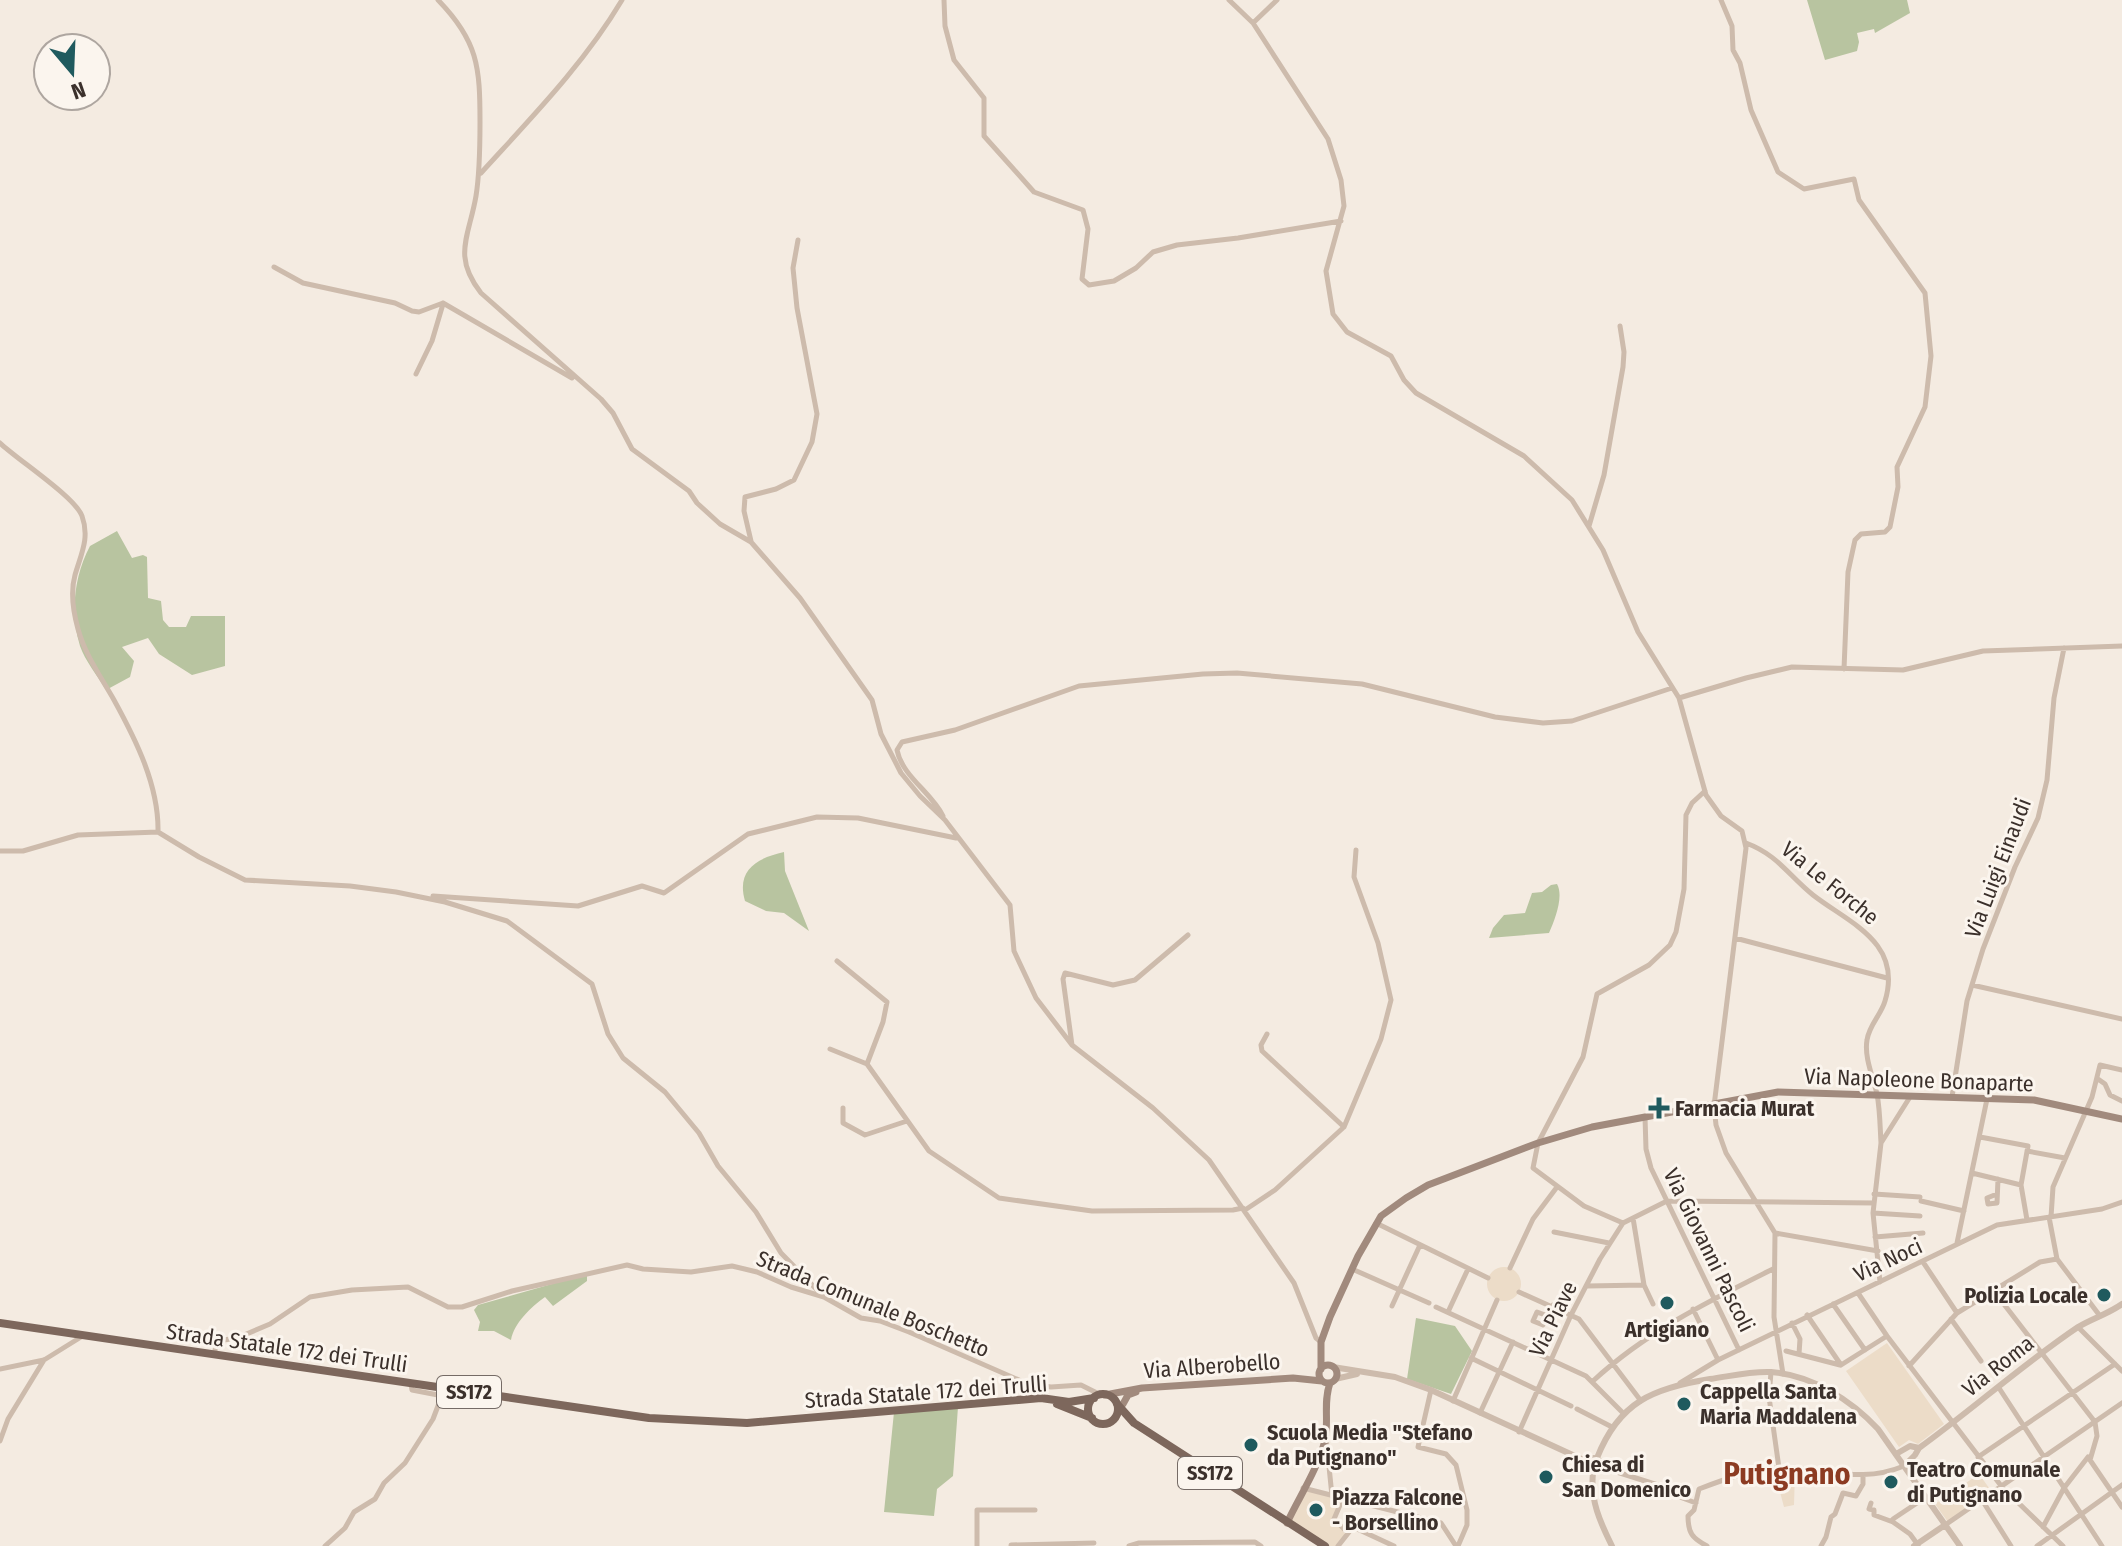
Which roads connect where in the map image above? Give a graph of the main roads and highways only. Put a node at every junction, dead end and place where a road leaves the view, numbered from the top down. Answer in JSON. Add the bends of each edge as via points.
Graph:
{"nodes":[{"id":1,"x":2122,"y":1119,"type":"edge"},
{"id":2,"x":0,"y":1323,"type":"edge"},
{"id":3,"x":1326,"y":1368,"type":"junction"},
{"id":4,"x":1293,"y":1378,"type":"junction"},
{"id":5,"x":1329,"y":1381,"type":"junction"},
{"id":6,"x":1146,"y":1389,"type":"junction"},
{"id":7,"x":1100,"y":1396,"type":"junction"},
{"id":8,"x":1041,"y":1398,"type":"junction"},
{"id":9,"x":1084,"y":1399,"type":"junction"},
{"id":10,"x":1120,"y":1407,"type":"junction"},
{"id":11,"x":1089,"y":1409,"type":"junction"},
{"id":12,"x":1092,"y":1418,"type":"junction"},
{"id":13,"x":1110,"y":1422,"type":"junction"},
{"id":14,"x":1134,"y":1423,"type":"junction"},
{"id":15,"x":1287,"y":1523,"type":"junction"},
{"id":16,"x":1325,"y":1546,"type":"edge"}],
"edges":[{"from":1,"to":3,"type":"main road","name":"Via Napoleone Bonaparte","via":[[2034,1100],[1778,1092],[1592,1127],[1538,1143],[1428,1185],[1387,1211],[1352,1269],[1322,1346]]},
{"from":2,"to":8,"type":"main road","name":"Strada Statale 172 dei Trulli","number":"SS172","via":[[649,1418],[747,1423]]},
{"from":3,"to":4,"type":"main road"},
{"from":3,"to":5,"type":"main road"},
{"from":3,"to":5,"type":"main road","via":[[1336,1371]]},
{"from":4,"to":5,"type":"main road","name":"Via Alberobello"},
{"from":4,"to":6,"type":"main road","name":"Via Alberobello"},
{"from":5,"to":15,"type":"main road","via":[[1322,1451]]},
{"from":6,"to":7,"type":"main road","name":"Via Alberobello"},
{"from":6,"to":10,"type":"main road","via":[[1128,1395]]},
{"from":7,"to":9,"type":"main road","name":"Strada Statale 172 dei Trulli","number":"SS172"},
{"from":7,"to":10,"type":"main road","via":[[1113,1398]]},
{"from":7,"to":11,"type":"main road"},
{"from":8,"to":9,"type":"main road","name":"Strada Statale 172 dei Trulli","number":"SS172"},
{"from":8,"to":12,"type":"main road"},
{"from":9,"to":11,"type":"main road"},
{"from":10,"to":13,"type":"main road"},
{"from":10,"to":14,"type":"main road"},
{"from":11,"to":12,"type":"main road"},
{"from":12,"to":13,"type":"main road"},
{"from":13,"to":14,"type":"main road"},
{"from":14,"to":15,"type":"main road","number":"SS172"},
{"from":15,"to":16,"type":"main road","number":"SS172"}]}
